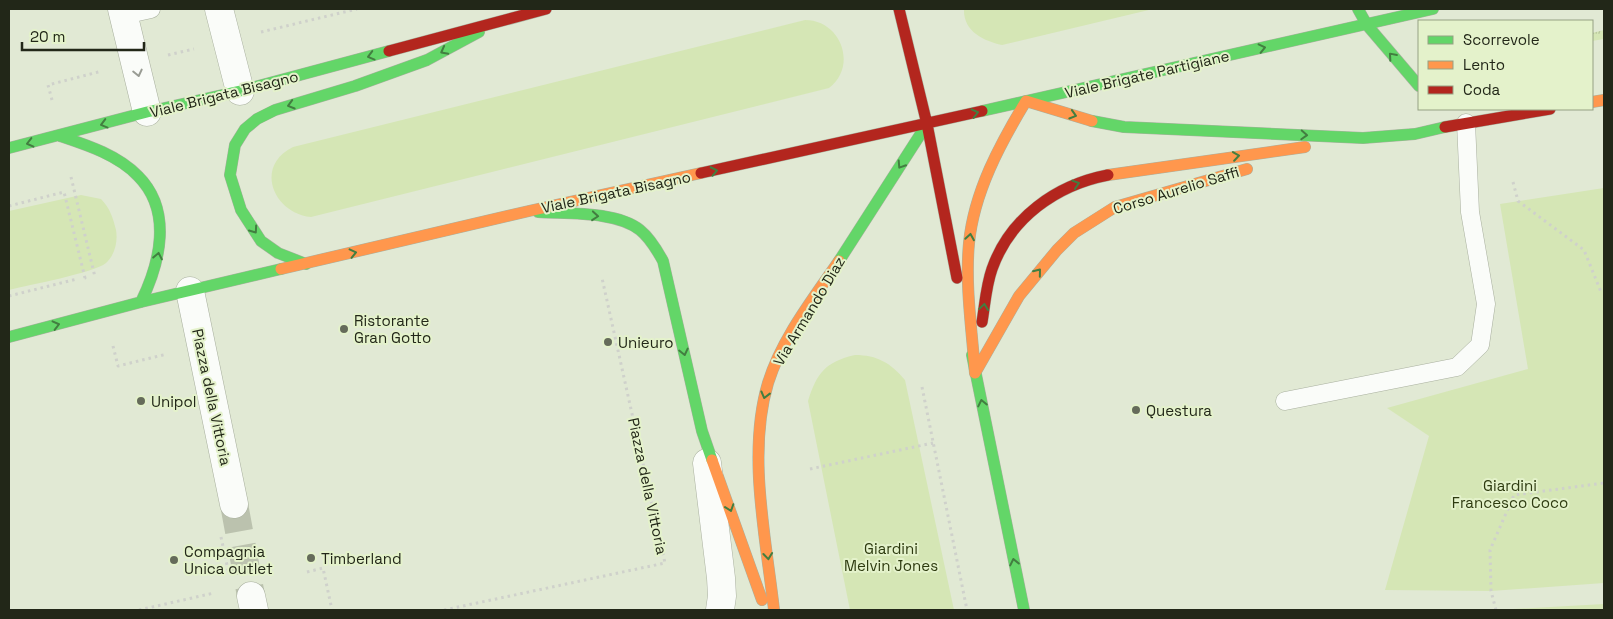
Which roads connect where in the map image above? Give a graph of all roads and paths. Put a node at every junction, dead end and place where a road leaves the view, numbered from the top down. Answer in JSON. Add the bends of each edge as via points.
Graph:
{"nodes":[{"id":1,"x":151,"y":9,"type":"edge"},
{"id":2,"x":219,"y":9,"type":"edge"},
{"id":3,"x":546,"y":9,"type":"edge"},
{"id":4,"x":899,"y":9,"type":"edge"},
{"id":5,"x":1358,"y":9,"type":"edge"},
{"id":6,"x":1433,"y":9,"type":"edge"},
{"id":7,"x":123,"y":12,"type":"edge"},
{"id":8,"x":502,"y":20,"type":"junction"},
{"id":9,"x":1367,"y":25,"type":"junction"},
{"id":10,"x":1418,"y":85,"type":"edge"},
{"id":11,"x":240,"y":91,"type":"junction"},
{"id":12,"x":1026,"y":101,"type":"junction"},
{"id":13,"x":1540,"y":110,"type":"edge"},
{"id":14,"x":147,"y":112,"type":"junction"},
{"id":15,"x":1460,"y":118,"type":"junction"},
{"id":16,"x":927,"y":124,"type":"junction"},
{"id":17,"x":60,"y":136,"type":"junction"},
{"id":18,"x":1363,"y":138,"type":"junction"},
{"id":19,"x":1346,"y":142,"type":"junction"},
{"id":20,"x":9,"y":148,"type":"edge"},
{"id":21,"x":1513,"y":182,"type":"dead end"},
{"id":22,"x":9,"y":206,"type":"edge"},
{"id":23,"x":529,"y":211,"type":"junction"},
{"id":24,"x":306,"y":264,"type":"junction"},
{"id":25,"x":602,"y":278,"type":"dead end"},
{"id":26,"x":190,"y":290,"type":"junction"},
{"id":27,"x":1601,"y":292,"type":"dead end"},
{"id":28,"x":9,"y":296,"type":"edge"},
{"id":29,"x":141,"y":302,"type":"junction"},
{"id":30,"x":9,"y":337,"type":"edge"},
{"id":31,"x":975,"y":373,"type":"junction"},
{"id":32,"x":922,"y":388,"type":"dead end"},
{"id":33,"x":1285,"y":401,"type":"dead end"},
{"id":34,"x":702,"y":431,"type":"junction"},
{"id":35,"x":933,"y":443,"type":"junction"},
{"id":36,"x":810,"y":469,"type":"dead end"},
{"id":37,"x":1604,"y":483,"type":"edge"},
{"id":38,"x":234,"y":504,"type":"tunnel mouth"},
{"id":39,"x":307,"y":572,"type":"dead end"},
{"id":40,"x":214,"y":593,"type":"dead end"},
{"id":41,"x":139,"y":610,"type":"edge"},
{"id":42,"x":332,"y":610,"type":"edge"},
{"id":43,"x":444,"y":610,"type":"edge"},
{"id":44,"x":720,"y":610,"type":"edge"},
{"id":45,"x":766,"y":610,"type":"edge"},
{"id":46,"x":774,"y":610,"type":"edge"},
{"id":47,"x":967,"y":610,"type":"edge"},
{"id":48,"x":1024,"y":610,"type":"edge"},
{"id":49,"x":1496,"y":610,"type":"edge"}],
"edges":[{"from":1,"to":7,"type":"lane"},
{"from":2,"to":11,"type":"street"},
{"from":3,"to":8,"type":"main road","name":"Viale Brigata Bisagno"},
{"from":4,"to":16,"type":"main road"},
{"from":5,"to":9,"type":"main road"},
{"from":6,"to":9,"type":"main road","name":"Viale Brigate Partigiane"},
{"from":7,"to":14,"type":"street","one_way":true},
{"from":8,"to":11,"type":"main road","name":"Viale Brigata Bisagno","one_way":true},
{"from":8,"to":24,"type":"main road","name":"Viale Brigata Bisagno","one_way":true,"via":[[427,60],[275,110],[244,129],[235,145],[230,175],[241,210],[262,241],[278,253]]},
{"from":10,"to":9,"type":"main road","one_way":true},
{"from":12,"to":9,"type":"main road","name":"Viale Brigate Partigiane","one_way":true},
{"from":11,"to":14,"type":"main road","name":"Viale Brigata Bisagno"},
{"from":16,"to":12,"type":"main road","name":"Viale Brigate Partigiane","one_way":true},
{"from":12,"to":18,"type":"main road","name":"Corso Aurelio Saffi","one_way":true,"via":[[1124,127]]},
{"from":31,"to":12,"type":"main road","one_way":true,"via":[[968,300],[969,240],[979,200],[993,164]]},
{"from":13,"to":15,"type":"main road","name":"Corso Aurelio Saffi"},
{"from":14,"to":17,"type":"main road","name":"Viale Brigata Bisagno","one_way":true},
{"from":15,"to":18,"type":"main road","name":"Corso Aurelio Saffi","via":[[1415,134]]},
{"from":15,"to":33,"type":"lane","via":[[1470,212],[1486,304],[1480,345],[1457,367]]},
{"from":23,"to":16,"type":"main road","name":"Viale Brigata Bisagno","one_way":true},
{"from":16,"to":31,"type":"main road"},
{"from":16,"to":46,"type":"main road","name":"Via Armando Diaz","one_way":true,"via":[[807,308],[770,378],[760,430],[760,479]]},
{"from":17,"to":20,"type":"main road","name":"Viale Brigata Bisagno","one_way":true},
{"from":29,"to":17,"type":"main road","one_way":true,"via":[[152,281],[161,240],[159,216],[151,193],[137,174],[118,161]]},
{"from":18,"to":19,"type":"main road","name":"Corso Aurelio Saffi"},
{"from":31,"to":19,"type":"main road","name":"Corso Aurelio Saffi","one_way":true,"via":[[1019,296],[1068,239],[1093,220],[1115,207],[1141,198]]},
{"from":31,"to":19,"type":"main road","one_way":true,"via":[[992,268],[1018,225],[1035,206],[1055,192],[1071,184],[1112,173]]},
{"from":21,"to":27,"type":"path","via":[[1518,201],[1584,250]]},
{"from":22,"to":28,"type":"path","via":[[64,192],[85,278]]},
{"from":24,"to":23,"type":"main road","name":"Viale Brigata Bisagno","one_way":true},
{"from":23,"to":34,"type":"main road","one_way":true,"via":[[619,220],[637,227],[651,240],[663,261]]},
{"from":24,"to":26,"type":"main road","name":"Viale Brigata Bisagno"},
{"from":25,"to":43,"type":"path","name":"Piazza della Vittoria","via":[[664,563]]},
{"from":26,"to":29,"type":"main road","name":"Viale Brigata Bisagno"},
{"from":26,"to":38,"type":"street","name":"Piazza della Vittoria"},
{"from":30,"to":29,"type":"main road","name":"Viale Brigata Bisagno","one_way":true},
{"from":48,"to":31,"type":"main road","one_way":true},
{"from":32,"to":35,"type":"path"},
{"from":34,"to":44,"type":"street","via":[[721,578]]},
{"from":34,"to":45,"type":"main road","one_way":true},
{"from":35,"to":36,"type":"path"},
{"from":35,"to":47,"type":"path"},
{"from":37,"to":49,"type":"path","via":[[1514,495],[1490,550],[1491,591]]},
{"from":39,"to":42,"type":"path","via":[[323,568]]},
{"from":40,"to":41,"type":"path"}]}
